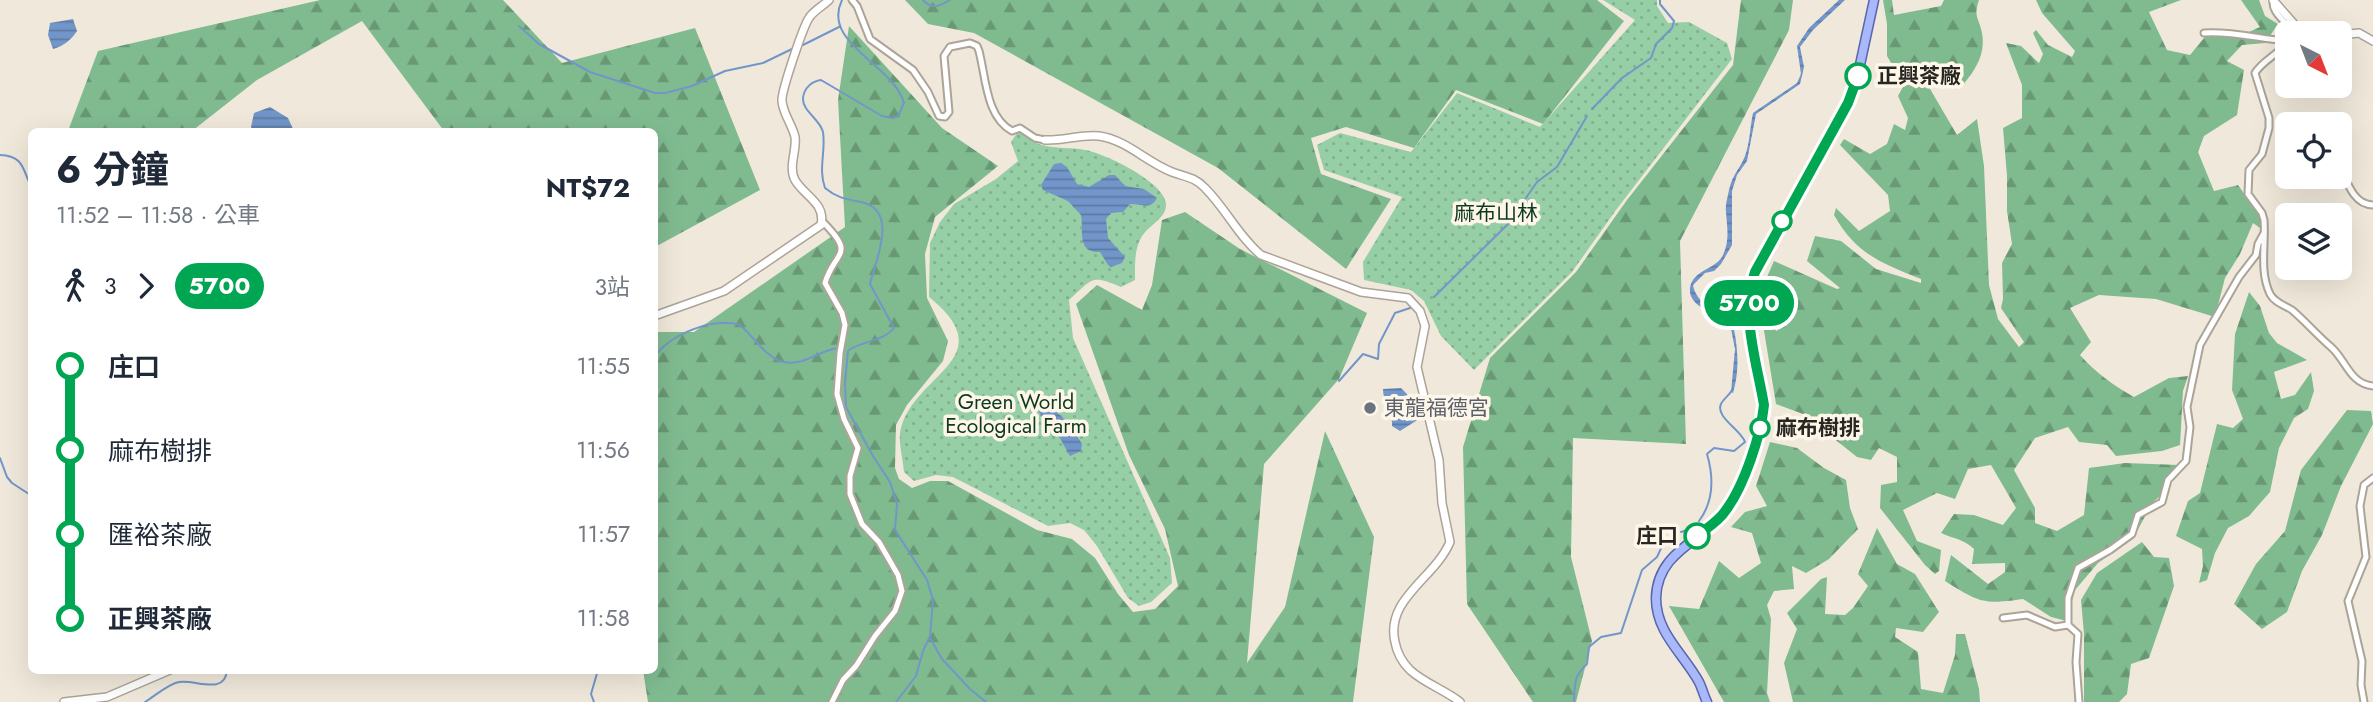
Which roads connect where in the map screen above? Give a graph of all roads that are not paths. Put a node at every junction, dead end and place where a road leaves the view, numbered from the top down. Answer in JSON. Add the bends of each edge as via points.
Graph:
{"nodes":[{"id":1,"x":829,"y":0,"type":"edge"},
{"id":2,"x":852,"y":0,"type":"edge"},
{"id":3,"x":1874,"y":0,"type":"edge"},
{"id":4,"x":2273,"y":0,"type":"edge"},
{"id":5,"x":2284,"y":21,"type":"edge"},
{"id":6,"x":2291,"y":21,"type":"edge"},
{"id":7,"x":2204,"y":33,"type":"dead end"},
{"id":8,"x":2352,"y":34,"type":"edge"},
{"id":9,"x":2275,"y":40,"type":"edge"},
{"id":10,"x":2373,"y":41,"type":"edge"},
{"id":11,"x":2275,"y":55,"type":"edge"},
{"id":12,"x":1045,"y":140,"type":"joint"},
{"id":13,"x":2352,"y":189,"type":"edge"},
{"id":14,"x":2373,"y":205,"type":"edge"},
{"id":15,"x":822,"y":222,"type":"junction"},
{"id":16,"x":2264,"y":233,"type":"junction"},
{"id":17,"x":658,"y":315,"type":"edge"},
{"id":18,"x":2373,"y":386,"type":"edge"},
{"id":19,"x":2373,"y":478,"type":"edge"},
{"id":20,"x":2003,"y":618,"type":"dead end"},
{"id":21,"x":2067,"y":625,"type":"junction"},
{"id":22,"x":161,"y":674,"type":"edge"},
{"id":23,"x":64,"y":702,"type":"edge"},
{"id":24,"x":832,"y":702,"type":"edge"},
{"id":25,"x":1460,"y":702,"type":"edge"},
{"id":26,"x":1707,"y":702,"type":"edge"},
{"id":27,"x":2079,"y":702,"type":"edge"},
{"id":28,"x":2364,"y":702,"type":"edge"}],
"edges":[{"from":1,"to":15,"type":"street","via":[[808,19],[782,95],[794,134],[793,174],[815,201]]},
{"from":2,"to":12,"type":"street","via":[[870,39],[913,71],[939,116],[946,117],[949,112],[944,56],[950,47],[970,43],[979,51],[999,122]]},
{"from":3,"to":26,"type":"main road","via":[[1855,88],[1822,157],[1755,272],[1748,295],[1764,405],[1756,448],[1729,507],[1672,556],[1657,585],[1662,629],[1699,682]]},
{"from":4,"to":5,"type":"street"},
{"from":4,"to":6,"type":"street"},
{"from":7,"to":9,"type":"street"},
{"from":8,"to":10,"type":"street"},
{"from":11,"to":16,"type":"street","via":[[2255,73],[2269,128],[2262,154],[2249,170],[2248,194],[2262,213]]},
{"from":12,"to":25,"type":"street","via":[[1097,136],[1116,140],[1173,173],[1195,179],[1261,255],[1361,292],[1404,297],[1420,311],[1425,326],[1417,367],[1439,460],[1450,542],[1404,601],[1394,620],[1394,632],[1407,667]]},
{"from":13,"to":14,"type":"street","via":[[2363,204]]},
{"from":15,"to":17,"type":"street","via":[[724,292]]},
{"from":15,"to":24,"type":"street","via":[[842,249],[825,283],[845,325],[837,394],[858,448],[850,494],[862,524],[879,542],[898,575],[902,591],[895,611]]},
{"from":16,"to":18,"type":"street","via":[[2263,267],[2271,296],[2334,350],[2353,377]]},
{"from":16,"to":21,"type":"street","via":[[2256,255],[2200,345],[2187,407],[2186,461],[2168,480],[2162,502],[2138,514],[2132,534],[2078,568],[2068,598]]},
{"from":19,"to":28,"type":"street","via":[[2364,485],[2360,506],[2366,557],[2348,601],[2362,661]]},
{"from":20,"to":21,"type":"street","via":[[2027,615],[2055,627]]},
{"from":21,"to":27,"type":"street","via":[[2078,634]]},
{"from":22,"to":23,"type":"street","via":[[107,697]]}]}
